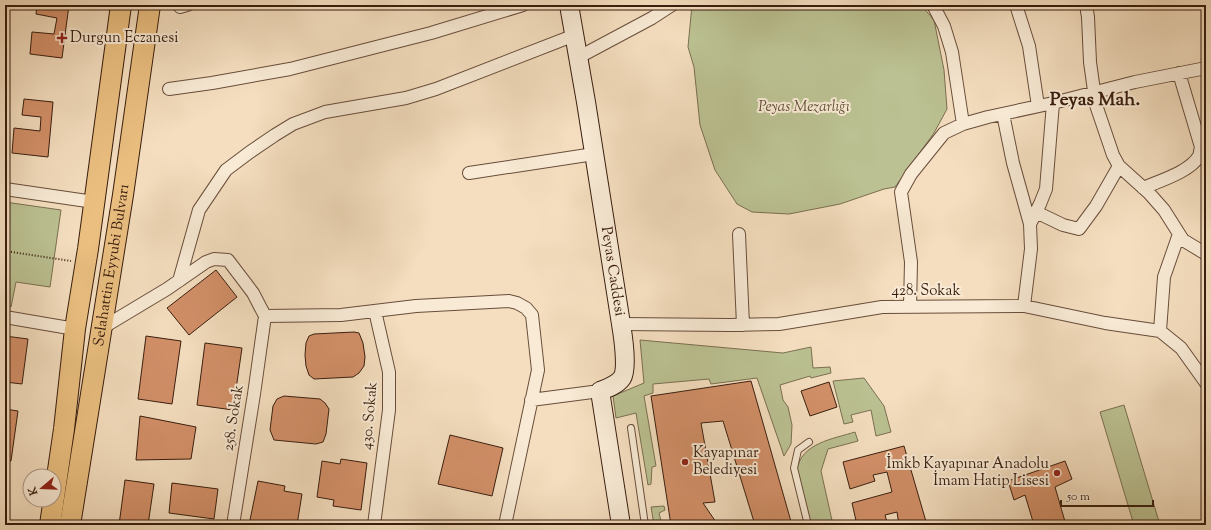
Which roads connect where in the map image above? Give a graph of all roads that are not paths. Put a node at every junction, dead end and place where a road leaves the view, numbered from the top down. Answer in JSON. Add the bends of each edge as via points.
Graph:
{"nodes":[{"id":1,"x":121,"y":5,"type":"edge"},
{"id":2,"x":150,"y":5,"type":"edge"},
{"id":3,"x":523,"y":5,"type":"edge"},
{"id":4,"x":569,"y":5,"type":"edge"},
{"id":5,"x":672,"y":5,"type":"edge"},
{"id":6,"x":933,"y":5,"type":"edge"},
{"id":7,"x":1016,"y":5,"type":"edge"},
{"id":8,"x":1086,"y":5,"type":"edge"},
{"id":9,"x":575,"y":35,"type":"junction"},
{"id":10,"x":579,"y":58,"type":"junction"},
{"id":11,"x":1206,"y":68,"type":"edge"},
{"id":12,"x":1179,"y":73,"type":"junction"},
{"id":13,"x":169,"y":90,"type":"dead end"},
{"id":14,"x":1094,"y":92,"type":"junction"},
{"id":15,"x":1053,"y":103,"type":"junction"},
{"id":16,"x":1038,"y":106,"type":"junction"},
{"id":17,"x":1003,"y":114,"type":"junction"},
{"id":18,"x":963,"y":124,"type":"junction"},
{"id":19,"x":594,"y":154,"type":"junction"},
{"id":20,"x":1119,"y":166,"type":"junction"},
{"id":21,"x":469,"y":173,"type":"dead end"},
{"id":22,"x":1143,"y":188,"type":"junction"},
{"id":23,"x":5,"y":189,"type":"edge"},
{"id":24,"x":94,"y":202,"type":"junction"},
{"id":25,"x":1036,"y":212,"type":"junction"},
{"id":26,"x":1030,"y":224,"type":"junction"},
{"id":27,"x":739,"y":234,"type":"dead end"},
{"id":28,"x":1179,"y":234,"type":"junction"},
{"id":29,"x":1206,"y":254,"type":"edge"},
{"id":30,"x":179,"y":281,"type":"junction"},
{"id":31,"x":1024,"y":306,"type":"junction"},
{"id":32,"x":910,"y":307,"type":"junction"},
{"id":33,"x":375,"y":311,"type":"junction"},
{"id":34,"x":265,"y":316,"type":"junction"},
{"id":35,"x":5,"y":317,"type":"edge"},
{"id":36,"x":622,"y":324,"type":"junction"},
{"id":37,"x":743,"y":324,"type":"junction"},
{"id":38,"x":102,"y":328,"type":"junction"},
{"id":39,"x":76,"y":329,"type":"junction"},
{"id":40,"x":1160,"y":331,"type":"junction"},
{"id":41,"x":1206,"y":383,"type":"edge"},
{"id":42,"x":600,"y":391,"type":"junction"},
{"id":43,"x":532,"y":400,"type":"junction"},
{"id":44,"x":631,"y":428,"type":"dead end"},
{"id":45,"x":809,"y":442,"type":"dead end"},
{"id":46,"x":50,"y":525,"type":"edge"},
{"id":47,"x":70,"y":525,"type":"edge"},
{"id":48,"x":233,"y":525,"type":"edge"},
{"id":49,"x":374,"y":525,"type":"edge"},
{"id":50,"x":505,"y":525,"type":"edge"},
{"id":51,"x":621,"y":525,"type":"edge"},
{"id":52,"x":645,"y":525,"type":"edge"},
{"id":53,"x":808,"y":525,"type":"edge"}],
"edges":[{"from":1,"to":24,"type":"main road","name":"Selahattin Eyyubi Bulvarı"},
{"from":2,"to":38,"type":"main road","name":"Selahattin Eyyubi Bulvarı"},
{"from":3,"to":13,"type":"street","via":[[431,33],[290,70]]},
{"from":4,"to":9,"type":"street","name":"Peyas Caddesi"},
{"from":5,"to":10,"type":"street"},
{"from":6,"to":18,"type":"street","via":[[944,26],[952,52]]},
{"from":7,"to":16,"type":"street","via":[[1029,46]]},
{"from":8,"to":14,"type":"street"},
{"from":9,"to":10,"type":"street","name":"Peyas Caddesi"},
{"from":9,"to":30,"type":"street","via":[[436,89],[406,98],[325,112],[293,124],[274,135],[226,170],[199,210]]},
{"from":10,"to":19,"type":"street","name":"Peyas Caddesi"},
{"from":11,"to":12,"type":"street"},
{"from":12,"to":14,"type":"street"},
{"from":12,"to":22,"type":"street","via":[[1201,147],[1192,164]]},
{"from":14,"to":15,"type":"street"},
{"from":14,"to":20,"type":"street","via":[[1103,126]]},
{"from":15,"to":16,"type":"street"},
{"from":15,"to":25,"type":"street","via":[[1046,189]]},
{"from":16,"to":17,"type":"street"},
{"from":17,"to":18,"type":"street"},
{"from":17,"to":26,"type":"street"},
{"from":18,"to":32,"type":"street","via":[[944,133],[911,174],[902,192],[911,262]]},
{"from":19,"to":21,"type":"street"},
{"from":19,"to":36,"type":"street","name":"Peyas Caddesi"},
{"from":20,"to":22,"type":"street"},
{"from":20,"to":25,"type":"street","via":[[1096,206],[1079,229],[1063,226]]},
{"from":22,"to":28,"type":"street","via":[[1164,210]]},
{"from":23,"to":24,"type":"street"},
{"from":24,"to":39,"type":"main road","name":"Selahattin Eyyubi Bulvarı"},
{"from":25,"to":26,"type":"street"},
{"from":26,"to":31,"type":"street","via":[[1031,249]]},
{"from":27,"to":37,"type":"street"},
{"from":28,"to":29,"type":"street","via":[[1183,240]]},
{"from":28,"to":40,"type":"street","via":[[1164,277]]},
{"from":30,"to":34,"type":"street","via":[[206,262],[214,259],[228,260],[253,293]]},
{"from":30,"to":38,"type":"street"},
{"from":31,"to":32,"type":"street","name":"428. Sokak"},
{"from":31,"to":40,"type":"street","name":"428. Sokak","via":[[1104,323]]},
{"from":32,"to":37,"type":"street","name":"428. Sokak","via":[[882,307],[779,324]]},
{"from":33,"to":34,"type":"street","via":[[341,315]]},
{"from":33,"to":43,"type":"street","via":[[509,301],[526,308],[532,315],[538,370]]},
{"from":33,"to":49,"type":"street","name":"430. Sokak","via":[[390,372],[389,410]]},
{"from":34,"to":48,"type":"street","name":"258. Sokak"},
{"from":35,"to":39,"type":"street"},
{"from":36,"to":37,"type":"street","name":"428. Sokak"},
{"from":36,"to":42,"type":"street","name":"Peyas Caddesi","via":[[625,354],[623,377],[615,385]]},
{"from":38,"to":47,"type":"main road","name":"Selahattin Eyyubi Bulvarı"},
{"from":39,"to":46,"type":"main road","name":"Selahattin Eyyubi Bulvarı"},
{"from":40,"to":41,"type":"street","via":[[1181,348]]},
{"from":42,"to":43,"type":"street"},
{"from":42,"to":51,"type":"street"},
{"from":43,"to":50,"type":"street"},
{"from":44,"to":52,"type":"lane"},
{"from":45,"to":53,"type":"lane","via":[[798,450],[794,468]]}]}
